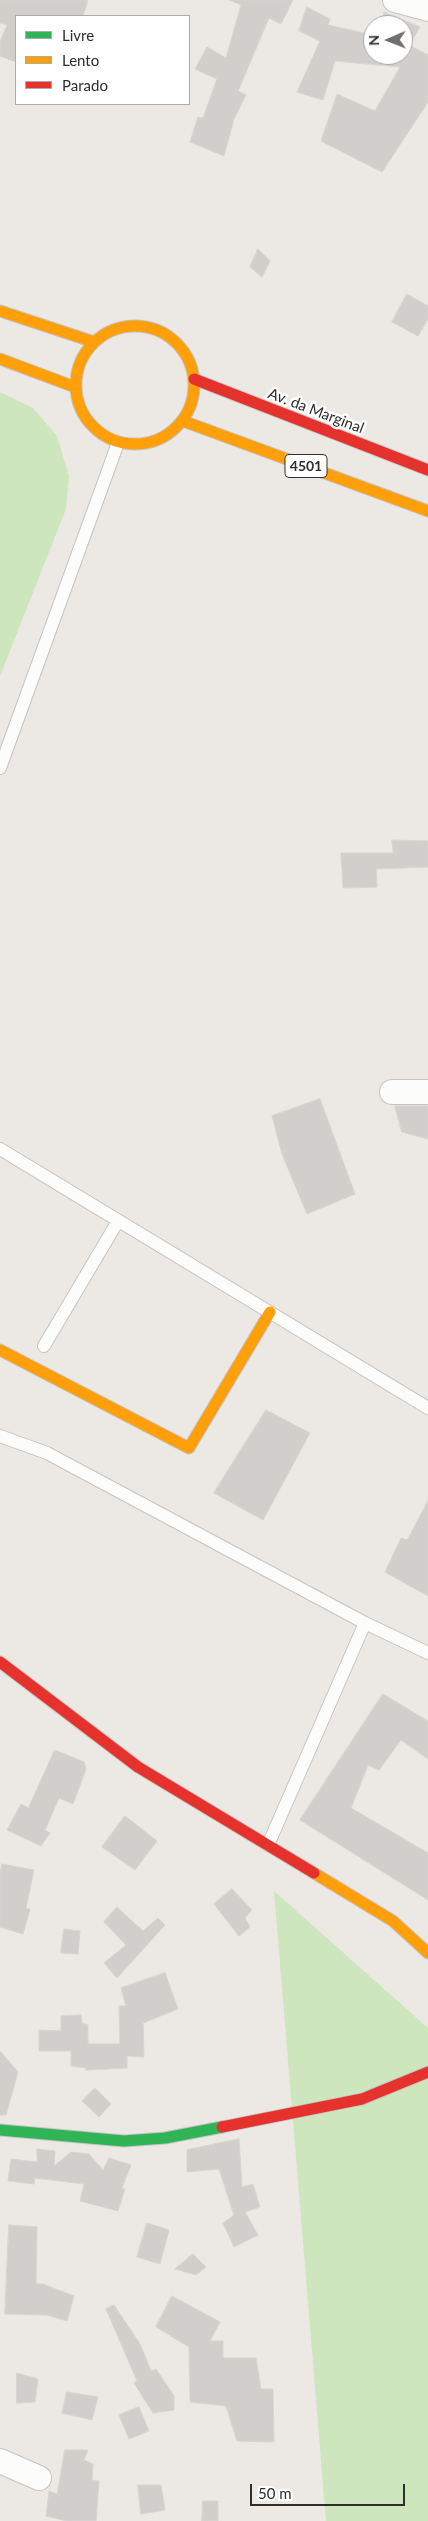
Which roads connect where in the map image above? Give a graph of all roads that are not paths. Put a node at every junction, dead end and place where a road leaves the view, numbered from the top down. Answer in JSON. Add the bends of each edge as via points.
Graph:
{"nodes":[{"id":1,"x":395,"y":0,"type":"edge"},
{"id":2,"x":428,"y":9,"type":"edge"},
{"id":3,"x":0,"y":311,"type":"edge"},
{"id":4,"x":94,"y":342,"type":"junction"},
{"id":5,"x":0,"y":359,"type":"edge"},
{"id":6,"x":194,"y":379,"type":"junction"},
{"id":7,"x":75,"y":387,"type":"junction"},
{"id":8,"x":183,"y":421,"type":"junction"},
{"id":9,"x":118,"y":443,"type":"junction"},
{"id":10,"x":428,"y":470,"type":"edge"},
{"id":11,"x":428,"y":512,"type":"edge"},
{"id":12,"x":0,"y":768,"type":"edge"},
{"id":13,"x":392,"y":1092,"type":"dead end"},
{"id":14,"x":428,"y":1092,"type":"edge"},
{"id":15,"x":1,"y":1153,"type":"edge"},
{"id":16,"x":118,"y":1220,"type":"junction"},
{"id":17,"x":270,"y":1312,"type":"junction"},
{"id":18,"x":44,"y":1346,"type":"dead end"},
{"id":19,"x":0,"y":1350,"type":"edge"},
{"id":20,"x":427,"y":1403,"type":"edge"},
{"id":21,"x":0,"y":1436,"type":"edge"},
{"id":22,"x":365,"y":1623,"type":"junction"},
{"id":23,"x":428,"y":1653,"type":"edge"},
{"id":24,"x":0,"y":1662,"type":"edge"},
{"id":25,"x":268,"y":1845,"type":"junction"},
{"id":26,"x":428,"y":1953,"type":"edge"},
{"id":27,"x":428,"y":2072,"type":"edge"},
{"id":28,"x":0,"y":2130,"type":"edge"},
{"id":29,"x":0,"y":2461,"type":"edge"},
{"id":30,"x":39,"y":2478,"type":"dead end"}],
"edges":[{"from":1,"to":2,"type":"street"},
{"from":3,"to":4,"type":"street"},
{"from":4,"to":6,"type":"street","via":[[112,330],[134,325],[156,329],[174,340],[188,357]]},
{"from":4,"to":7,"type":"street","via":[[80,362]]},
{"from":5,"to":7,"type":"street"},
{"from":6,"to":8,"type":"street","via":[[193,401]]},
{"from":6,"to":10,"type":"street","name":"Av. da Marginal","number":"4501"},
{"from":7,"to":9,"type":"street","via":[[81,412],[96,431]]},
{"from":8,"to":9,"type":"street","via":[[165,437],[142,445]]},
{"from":8,"to":11,"type":"street","number":"4501"},
{"from":9,"to":12,"type":"lane"},
{"from":13,"to":14,"type":"street"},
{"from":15,"to":16,"type":"lane"},
{"from":16,"to":17,"type":"lane"},
{"from":16,"to":18,"type":"lane"},
{"from":17,"to":19,"type":"street","via":[[189,1448]]},
{"from":17,"to":20,"type":"lane"},
{"from":21,"to":22,"type":"lane","via":[[47,1453]]},
{"from":22,"to":23,"type":"lane"},
{"from":22,"to":25,"type":"lane"},
{"from":24,"to":25,"type":"street","via":[[138,1767]]},
{"from":25,"to":26,"type":"street","via":[[393,1921]]},
{"from":27,"to":28,"type":"street","via":[[362,2099],[165,2138],[124,2141]]},
{"from":29,"to":30,"type":"street"}]}
